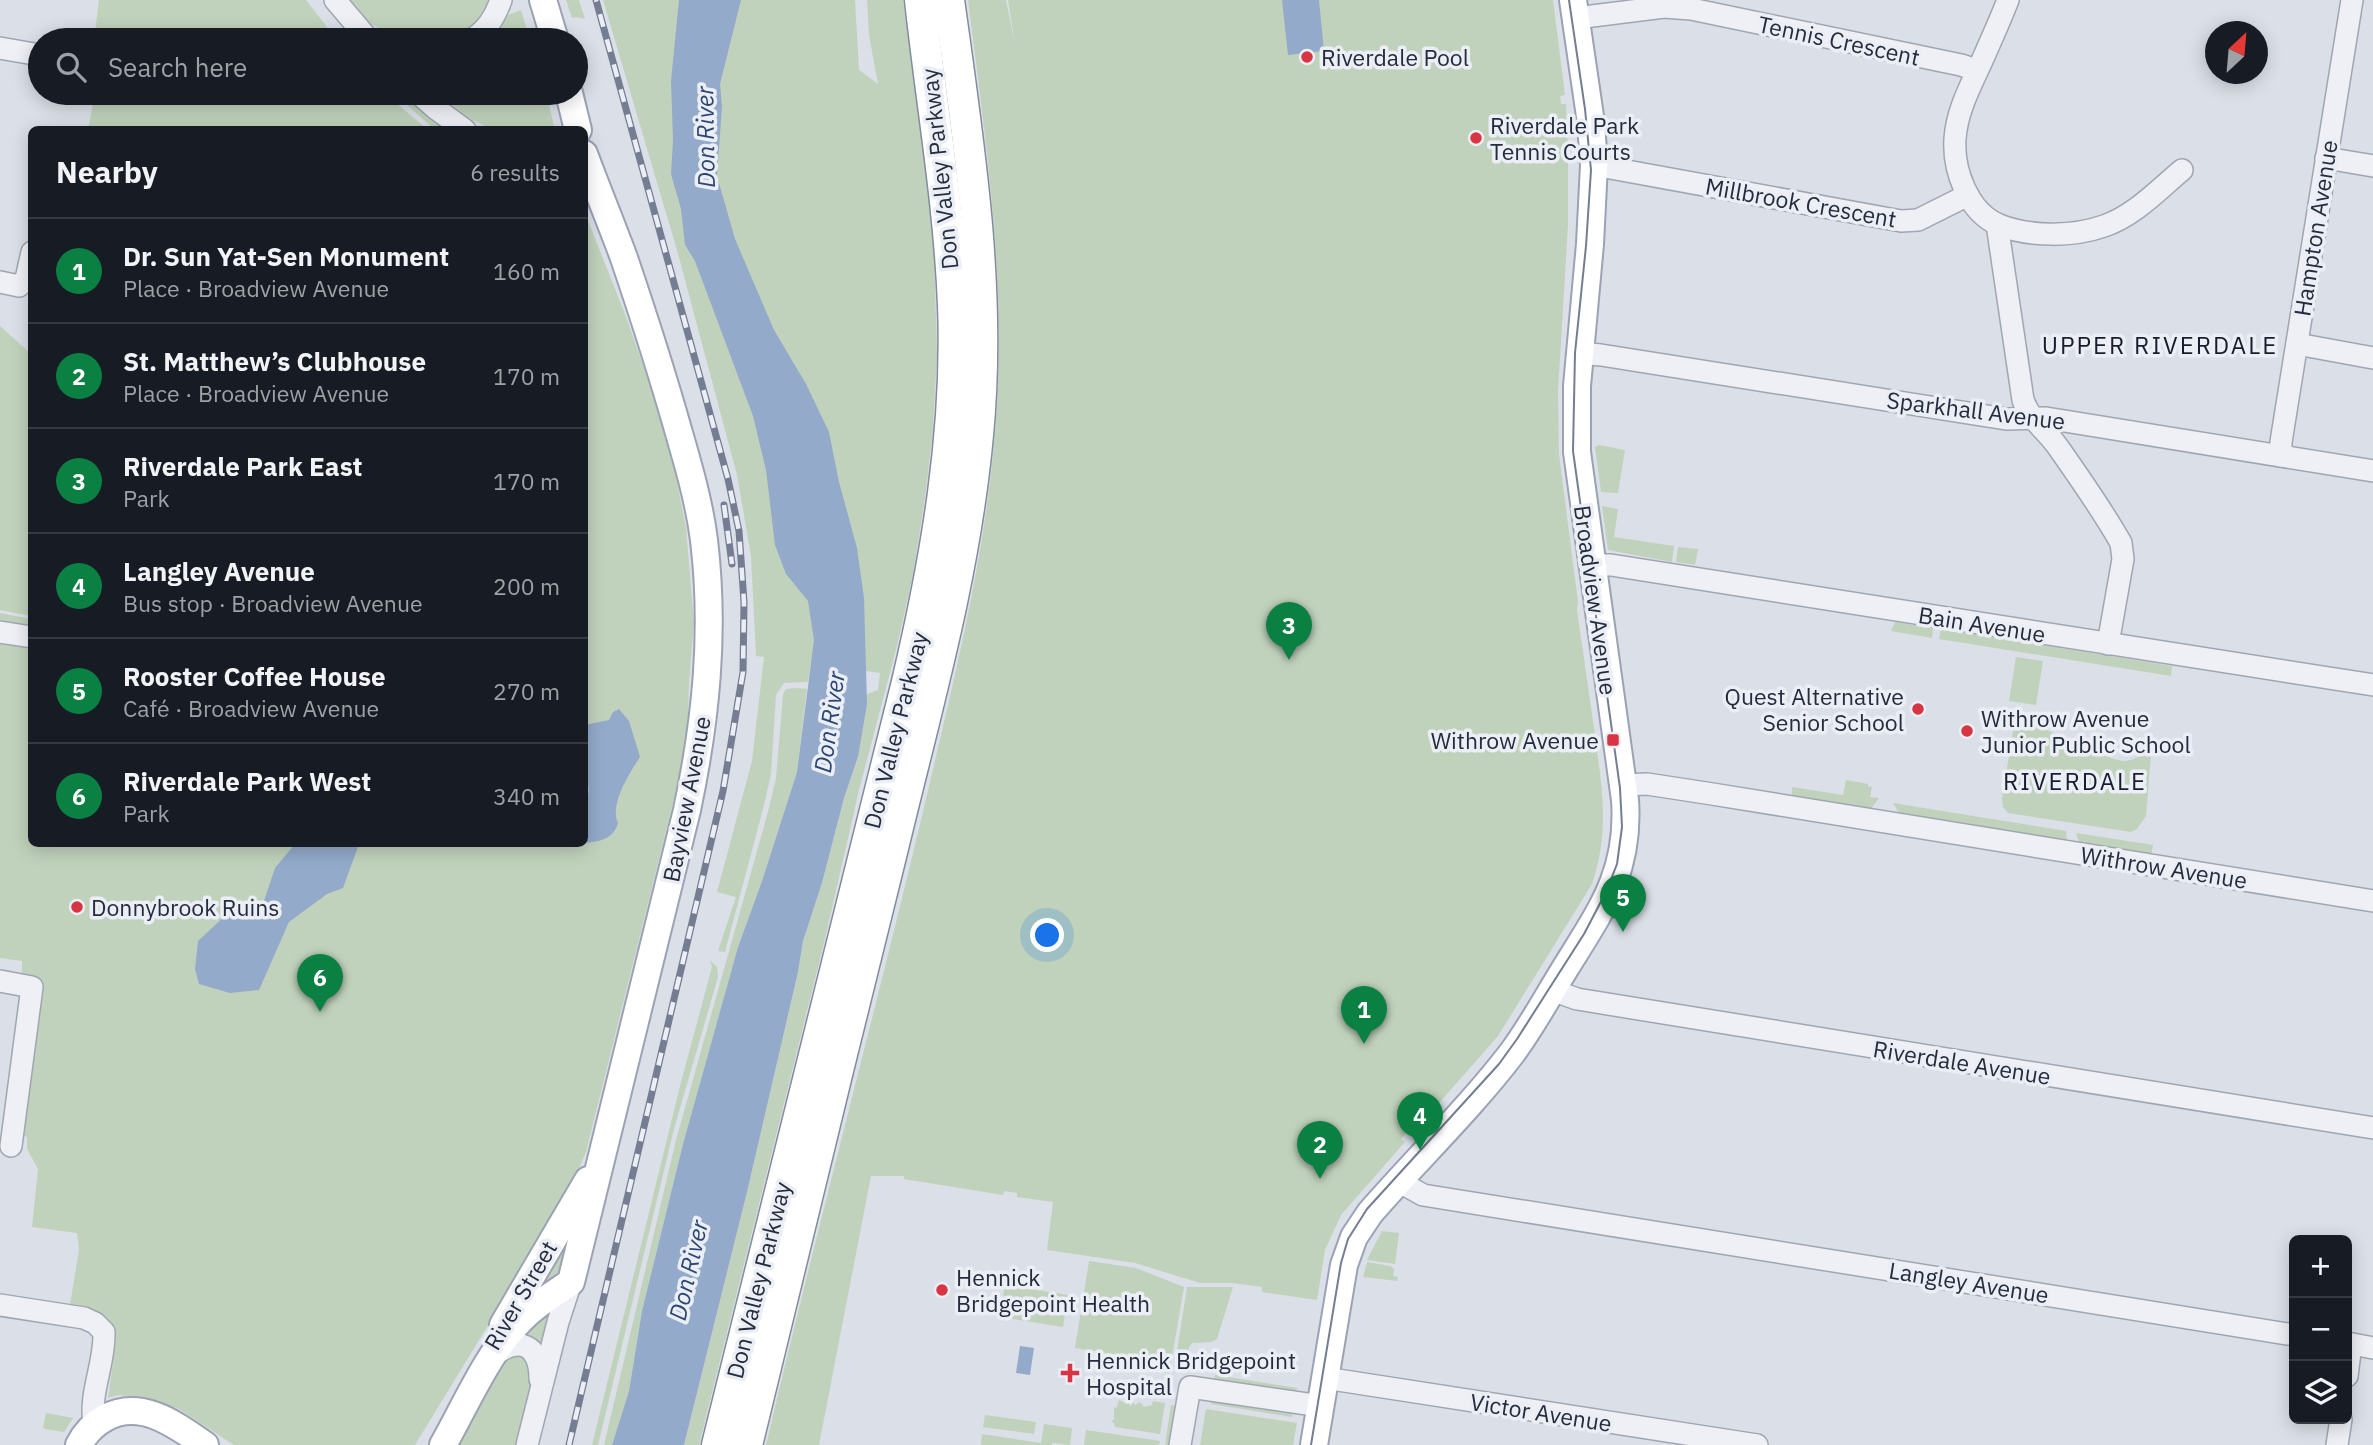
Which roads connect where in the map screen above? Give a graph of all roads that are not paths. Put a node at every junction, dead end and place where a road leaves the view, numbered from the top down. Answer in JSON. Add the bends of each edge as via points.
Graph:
{"nodes":[{"id":1,"x":335,"y":0,"type":"edge"},
{"id":2,"x":501,"y":0,"type":"edge"},
{"id":3,"x":543,"y":0,"type":"edge"},
{"id":4,"x":919,"y":0,"type":"edge"},
{"id":5,"x":949,"y":0,"type":"edge"},
{"id":6,"x":2008,"y":0,"type":"edge"},
{"id":7,"x":2351,"y":0,"type":"edge"},
{"id":8,"x":1574,"y":9,"type":"edge"},
{"id":9,"x":353,"y":24,"type":"junction"},
{"id":10,"x":357,"y":28,"type":"edge"},
{"id":11,"x":361,"y":28,"type":"edge"},
{"id":12,"x":486,"y":28,"type":"edge"},
{"id":13,"x":551,"y":28,"type":"edge"},
{"id":14,"x":0,"y":48,"type":"edge"},
{"id":15,"x":28,"y":53,"type":"edge"},
{"id":16,"x":1976,"y":70,"type":"junction"},
{"id":17,"x":434,"y":105,"type":"edge"},
{"id":18,"x":572,"y":105,"type":"edge"},
{"id":19,"x":461,"y":126,"type":"edge"},
{"id":20,"x":577,"y":126,"type":"edge"},
{"id":21,"x":2326,"y":158,"type":"junction"},
{"id":22,"x":588,"y":165,"type":"edge"},
{"id":23,"x":1594,"y":165,"type":"junction"},
{"id":24,"x":2373,"y":166,"type":"edge"},
{"id":25,"x":2182,"y":170,"type":"dead end"},
{"id":26,"x":1968,"y":195,"type":"junction"},
{"id":27,"x":1997,"y":224,"type":"junction"},
{"id":28,"x":28,"y":270,"type":"edge"},
{"id":29,"x":10,"y":284,"type":"edge"},
{"id":30,"x":2297,"y":344,"type":"junction"},
{"id":31,"x":1579,"y":353,"type":"junction"},
{"id":32,"x":2373,"y":358,"type":"edge"},
{"id":33,"x":2031,"y":418,"type":"junction"},
{"id":34,"x":2281,"y":456,"type":"junction"},
{"id":35,"x":2373,"y":471,"type":"edge"},
{"id":36,"x":1592,"y":565,"type":"junction"},
{"id":37,"x":0,"y":632,"type":"edge"},
{"id":38,"x":28,"y":636,"type":"edge"},
{"id":39,"x":2108,"y":644,"type":"junction"},
{"id":40,"x":2373,"y":685,"type":"edge"},
{"id":41,"x":1623,"y":785,"type":"junction"},
{"id":42,"x":2373,"y":901,"type":"edge"},
{"id":43,"x":0,"y":981,"type":"edge"},
{"id":44,"x":1552,"y":990,"type":"junction"},
{"id":45,"x":2373,"y":1128,"type":"edge"},
{"id":46,"x":606,"y":1144,"type":"junction"},
{"id":47,"x":10,"y":1145,"type":"edge"},
{"id":48,"x":1398,"y":1181,"type":"junction"},
{"id":49,"x":572,"y":1282,"type":"junction"},
{"id":50,"x":0,"y":1305,"type":"edge"},
{"id":51,"x":2289,"y":1334,"type":"edge"},
{"id":52,"x":2352,"y":1344,"type":"edge"},
{"id":53,"x":2373,"y":1348,"type":"edge"},
{"id":54,"x":493,"y":1356,"type":"junction"},
{"id":55,"x":1325,"y":1378,"type":"junction"},
{"id":56,"x":541,"y":1392,"type":"junction"},
{"id":57,"x":1321,"y":1406,"type":"junction"},
{"id":58,"x":2340,"y":1424,"type":"edge"},
{"id":59,"x":87,"y":1438,"type":"edge"},
{"id":60,"x":178,"y":1445,"type":"edge"},
{"id":61,"x":205,"y":1445,"type":"edge"},
{"id":62,"x":431,"y":1445,"type":"edge"},
{"id":63,"x":443,"y":1445,"type":"edge"},
{"id":64,"x":527,"y":1445,"type":"edge"},
{"id":65,"x":717,"y":1445,"type":"edge"},
{"id":66,"x":747,"y":1445,"type":"edge"},
{"id":67,"x":1180,"y":1445,"type":"edge"},
{"id":68,"x":1314,"y":1445,"type":"edge"},
{"id":69,"x":1757,"y":1445,"type":"edge"},
{"id":70,"x":2337,"y":1445,"type":"edge"}],
"edges":[{"from":1,"to":9,"type":"street"},
{"from":2,"to":12,"type":"street"},
{"from":3,"to":13,"type":"main road"},
{"from":4,"to":65,"type":"highway","name":"Don Valley Parkway","via":[[943,183],[953,308],[940,522],[907,682]]},
{"from":5,"to":66,"type":"highway","name":"Don Valley Parkway","via":[[981,274],[979,432],[969,511],[928,713]]},
{"from":6,"to":16,"type":"street"},
{"from":7,"to":21,"type":"street","name":"Hampton Avenue"},
{"from":8,"to":16,"type":"street","name":"Tennis Crescent","via":[[1691,9]]},
{"from":8,"to":23,"type":"main road","name":"Broadview Avenue"},
{"from":9,"to":10,"type":"street"},
{"from":9,"to":11,"type":"street"},
{"from":14,"to":15,"type":"street"},
{"from":16,"to":26,"type":"street","via":[[1955,138],[1956,160]]},
{"from":17,"to":19,"type":"street"},
{"from":18,"to":20,"type":"main road"},
{"from":21,"to":24,"type":"street"},
{"from":21,"to":30,"type":"street","name":"Hampton Avenue"},
{"from":22,"to":46,"type":"main road","name":"Bayview Avenue","via":[[636,296],[693,481],[704,540],[709,645],[701,747]]},
{"from":23,"to":26,"type":"street","name":"Millbrook Crescent","via":[[1901,221],[1918,220]]},
{"from":23,"to":31,"type":"main road","name":"Broadview Avenue"},
{"from":25,"to":27,"type":"street","via":[[2124,217],[2104,226],[2070,233],[2034,233]]},
{"from":26,"to":27,"type":"street","via":[[1976,208]]},
{"from":27,"to":33,"type":"street","via":[[2023,400]]},
{"from":28,"to":29,"type":"street","via":[[26,279]]},
{"from":30,"to":32,"type":"street"},
{"from":30,"to":34,"type":"street","name":"Hampton Avenue"},
{"from":31,"to":33,"type":"street","name":"Sparkhall Avenue","via":[[2006,419]]},
{"from":31,"to":36,"type":"main road","name":"Broadview Avenue","via":[[1577,452]]},
{"from":33,"to":34,"type":"street","name":"Sparkhall Avenue"},
{"from":33,"to":39,"type":"street","via":[[2057,446],[2121,543],[2123,559]]},
{"from":34,"to":35,"type":"street","name":"Sparkhall Avenue"},
{"from":36,"to":39,"type":"street","name":"Bain Avenue"},
{"from":36,"to":41,"type":"main road","name":"Broadview Avenue"},
{"from":37,"to":38,"type":"street"},
{"from":39,"to":40,"type":"street","name":"Bain Avenue"},
{"from":41,"to":42,"type":"street","name":"Withrow Avenue","via":[[1706,793]]},
{"from":41,"to":44,"type":"main road","name":"Broadview Avenue","via":[[1626,814],[1618,871],[1604,906]]},
{"from":43,"to":47,"type":"street","via":[[32,987]]},
{"from":44,"to":45,"type":"street","name":"Riverdale Avenue","via":[[1577,999]]},
{"from":44,"to":48,"type":"main road","name":"Broadview Avenue","via":[[1508,1058]]},
{"from":46,"to":49,"type":"main road","name":"Bayview Avenue"},
{"from":46,"to":62,"type":"main road","name":"River Street"},
{"from":48,"to":51,"type":"street","name":"Langley Avenue","via":[[1423,1195]]},
{"from":48,"to":55,"type":"main road","name":"Broadview Avenue","via":[[1364,1220],[1350,1245]]},
{"from":49,"to":54,"type":"main road","name":"River Street","via":[[528,1312]]},
{"from":49,"to":56,"type":"street","name":"Bayview Avenue"},
{"from":50,"to":59,"type":"street","via":[[71,1316],[95,1323],[104,1332]]},
{"from":52,"to":53,"type":"street"},
{"from":54,"to":56,"type":"street","name":"River Street","via":[[516,1345],[536,1353]]},
{"from":54,"to":63,"type":"main road","name":"River Street"},
{"from":55,"to":57,"type":"main road","name":"Broadview Avenue"},
{"from":55,"to":69,"type":"street","name":"Victor Avenue"},
{"from":56,"to":64,"type":"street","name":"Bayview Avenue"},
{"from":57,"to":67,"type":"street","via":[[1190,1387]]},
{"from":57,"to":68,"type":"main road","name":"Broadview Avenue"},
{"from":58,"to":70,"type":"street"},
{"from":59,"to":60,"type":"main road","via":[[127,1427],[149,1431]]},
{"from":59,"to":61,"type":"main road","via":[[109,1416],[136,1410],[163,1419]]}]}
